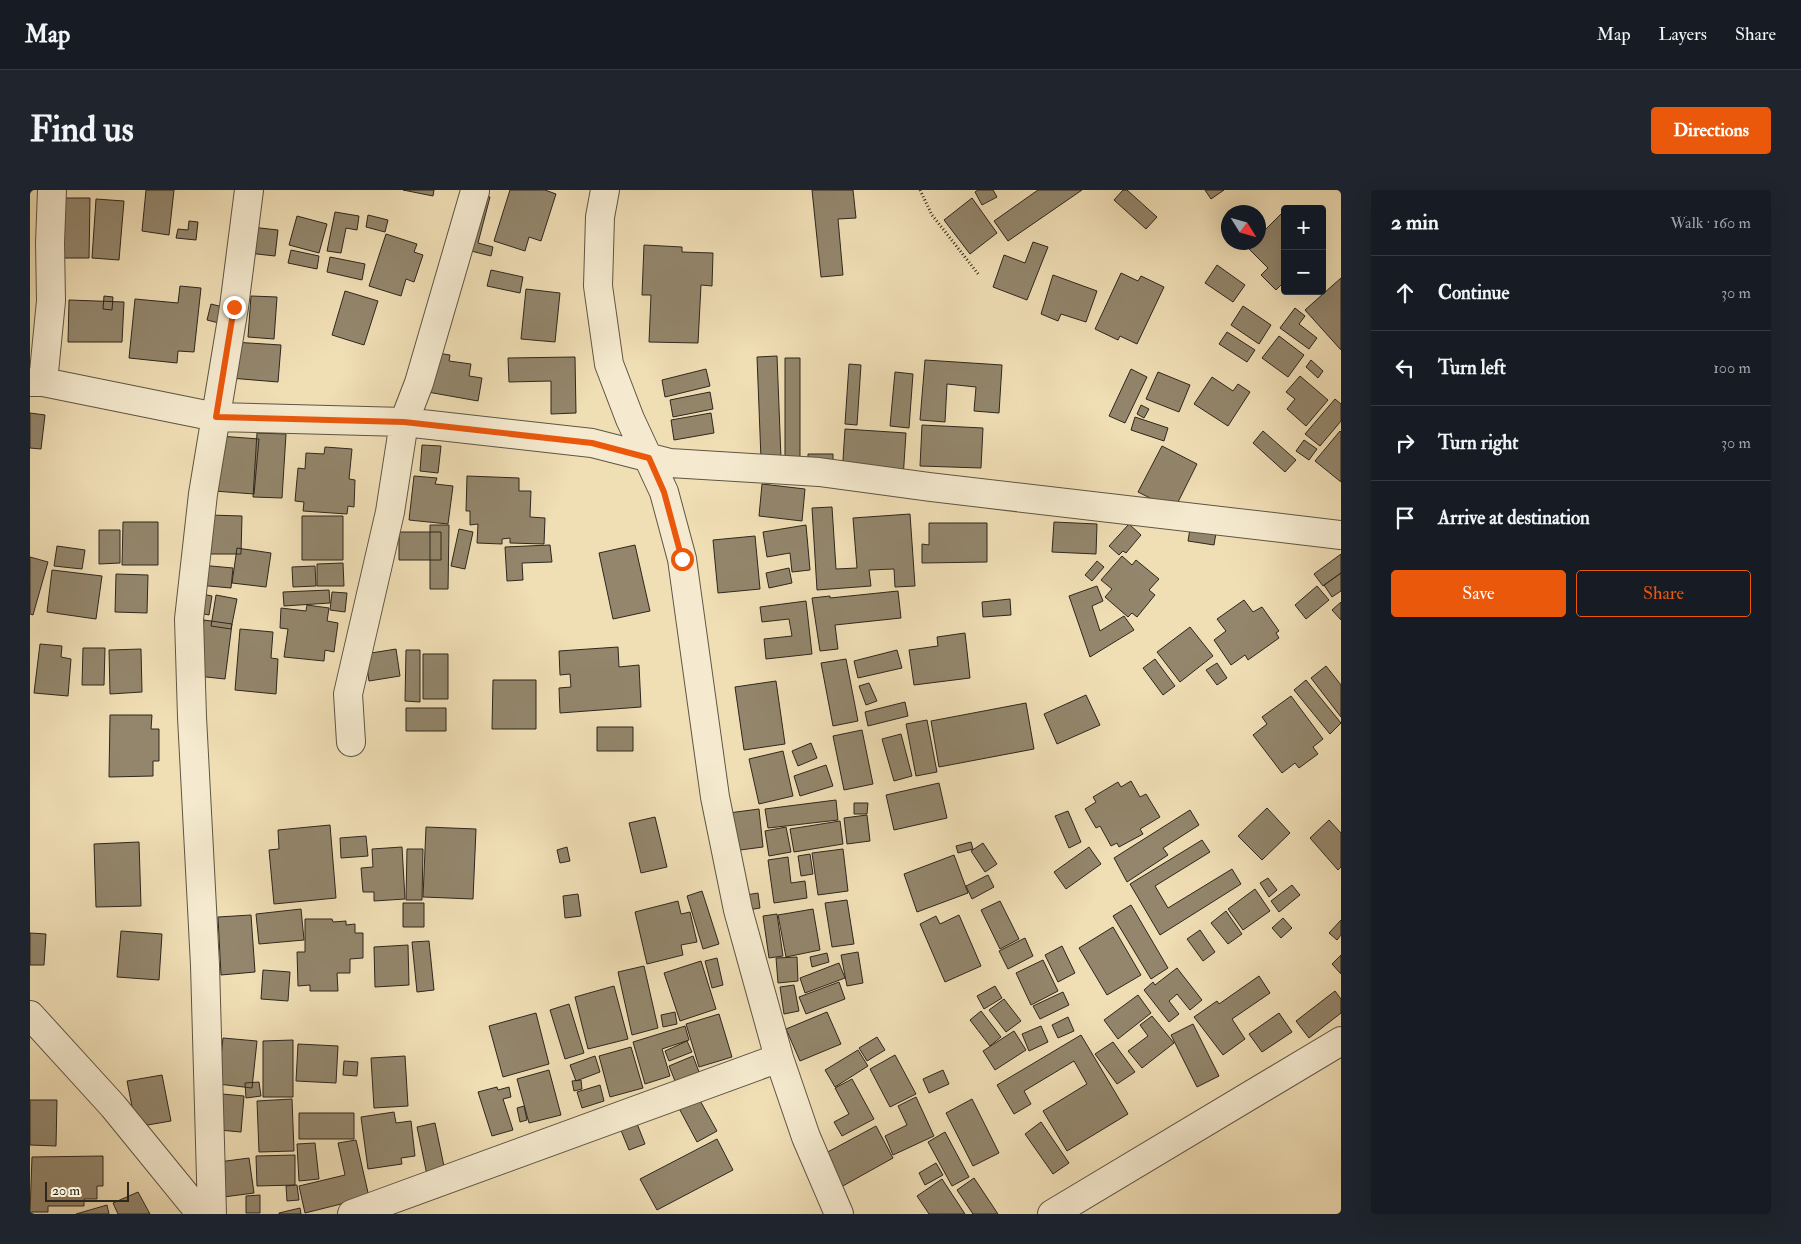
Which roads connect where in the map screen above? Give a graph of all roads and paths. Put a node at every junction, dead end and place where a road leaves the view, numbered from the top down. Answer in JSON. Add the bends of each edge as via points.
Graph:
{"nodes":[{"id":1,"x":52,"y":190,"type":"edge"},
{"id":2,"x":250,"y":190,"type":"edge"},
{"id":3,"x":605,"y":190,"type":"edge"},
{"id":4,"x":920,"y":190,"type":"edge"},
{"id":5,"x":474,"y":191,"type":"edge"},
{"id":6,"x":979,"y":275,"type":"dead end"},
{"id":7,"x":36,"y":382,"type":"edge"},
{"id":8,"x":216,"y":417,"type":"junction"},
{"id":9,"x":404,"y":422,"type":"junction"},
{"id":10,"x":649,"y":458,"type":"junction"},
{"id":11,"x":1341,"y":534,"type":"edge"},
{"id":12,"x":351,"y":742,"type":"dead end"},
{"id":13,"x":30,"y":1015,"type":"edge"},
{"id":14,"x":1341,"y":1041,"type":"edge"},
{"id":15,"x":779,"y":1058,"type":"junction"},
{"id":16,"x":201,"y":1214,"type":"edge"},
{"id":17,"x":212,"y":1214,"type":"edge"},
{"id":18,"x":352,"y":1214,"type":"edge"},
{"id":19,"x":839,"y":1214,"type":"edge"},
{"id":20,"x":1052,"y":1214,"type":"edge"}],
"edges":[{"from":1,"to":7,"type":"street","via":[[51,301]]},
{"from":2,"to":8,"type":"street"},
{"from":3,"to":10,"type":"street","via":[[600,217],[598,286],[609,364]]},
{"from":4,"to":6,"type":"path","via":[[932,215]]},
{"from":5,"to":9,"type":"street","via":[[419,383]]},
{"from":7,"to":8,"type":"street"},
{"from":8,"to":9,"type":"street"},
{"from":8,"to":17,"type":"street","via":[[203,494],[190,619]]},
{"from":9,"to":10,"type":"street","via":[[592,443]]},
{"from":9,"to":12,"type":"street","via":[[390,512],[348,694]]},
{"from":10,"to":11,"type":"street","via":[[670,463],[819,472]]},
{"from":10,"to":15,"type":"street","via":[[664,492],[682,559],[715,797],[738,910]]},
{"from":13,"to":16,"type":"street","via":[[112,1106]]},
{"from":14,"to":20,"type":"street"},
{"from":15,"to":18,"type":"street"},
{"from":15,"to":19,"type":"street","via":[[806,1137]]}]}
